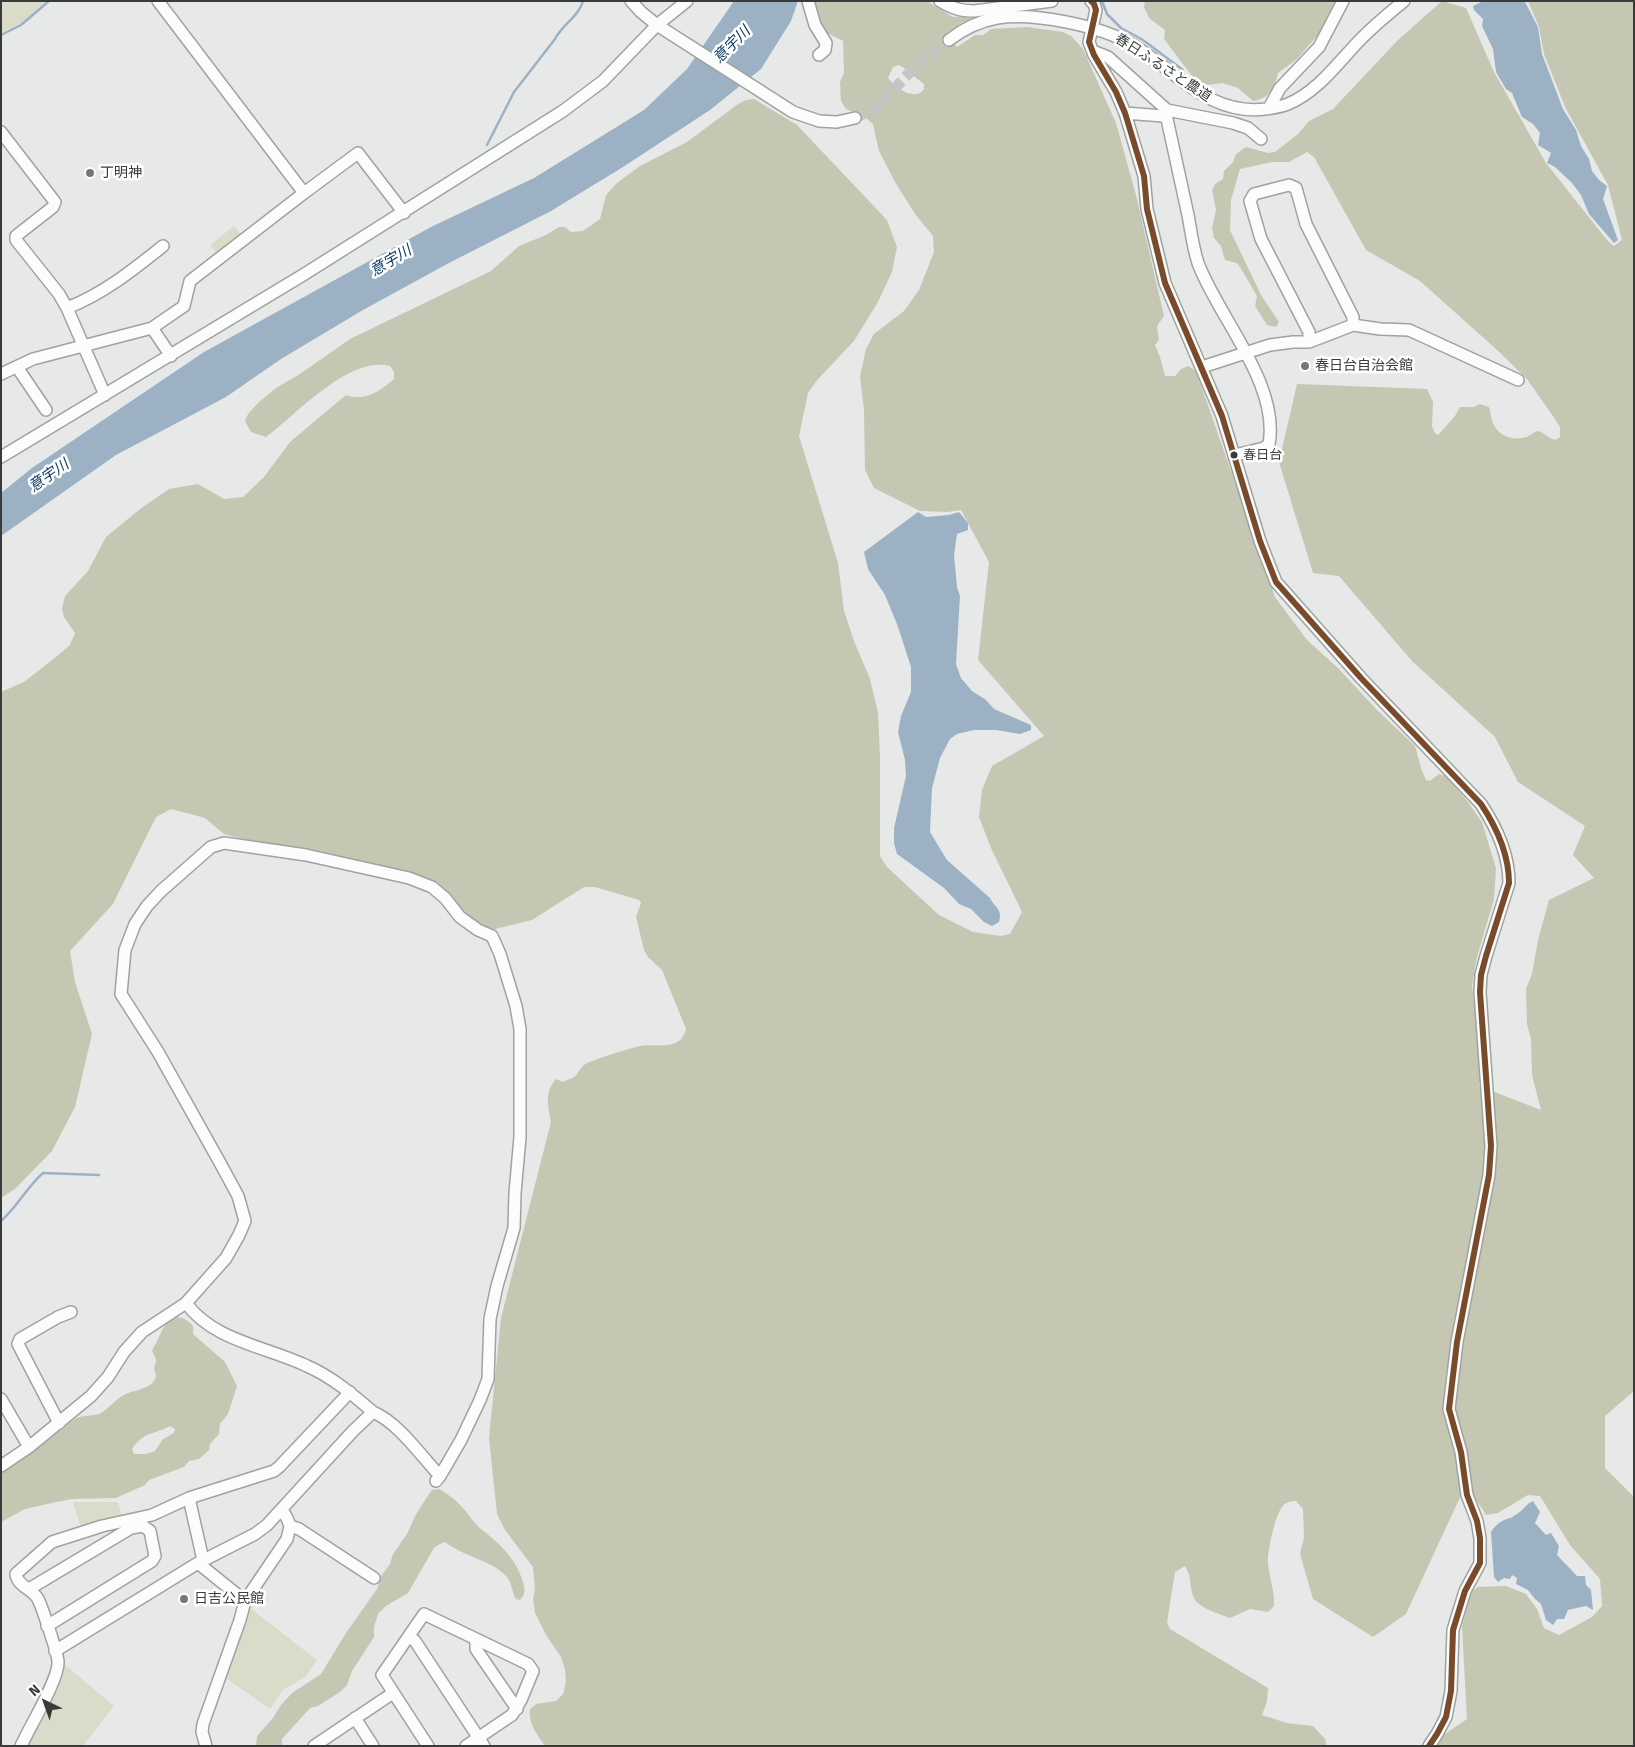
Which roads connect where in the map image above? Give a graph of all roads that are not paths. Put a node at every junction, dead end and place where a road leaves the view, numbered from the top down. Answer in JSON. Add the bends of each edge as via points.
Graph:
{"nodes":[{"id":1,"x":158,"y":1,"type":"edge"},
{"id":2,"x":631,"y":1,"type":"edge"},
{"id":3,"x":687,"y":1,"type":"edge"},
{"id":4,"x":808,"y":1,"type":"edge"},
{"id":5,"x":940,"y":1,"type":"edge"},
{"id":6,"x":1052,"y":1,"type":"edge"},
{"id":7,"x":1091,"y":1,"type":"edge"},
{"id":8,"x":1343,"y":1,"type":"edge"},
{"id":9,"x":1404,"y":1,"type":"edge"},
{"id":10,"x":660,"y":27,"type":"junction"},
{"id":11,"x":1092,"y":28,"type":"junction"},
{"id":12,"x":949,"y":40,"type":"tunnel mouth"},
{"id":13,"x":1093,"y":51,"type":"junction"},
{"id":14,"x":819,"y":55,"type":"dead end"},
{"id":15,"x":1269,"y":108,"type":"junction"},
{"id":16,"x":1125,"y":113,"type":"junction"},
{"id":17,"x":1166,"y":114,"type":"junction"},
{"id":18,"x":855,"y":118,"type":"tunnel mouth"},
{"id":19,"x":1,"y":132,"type":"edge"},
{"id":20,"x":1261,"y":139,"type":"dead end"},
{"id":21,"x":304,"y":193,"type":"junction"},
{"id":22,"x":404,"y":212,"type":"junction"},
{"id":23,"x":163,"y":246,"type":"dead end"},
{"id":24,"x":67,"y":308,"type":"junction"},
{"id":25,"x":1353,"y":325,"type":"junction"},
{"id":26,"x":152,"y":328,"type":"junction"},
{"id":27,"x":1309,"y":342,"type":"junction"},
{"id":28,"x":84,"y":346,"type":"junction"},
{"id":29,"x":1245,"y":353,"type":"junction"},
{"id":30,"x":171,"y":356,"type":"junction"},
{"id":31,"x":17,"y":367,"type":"junction"},
{"id":32,"x":1202,"y":367,"type":"junction"},
{"id":33,"x":1,"y":374,"type":"edge"},
{"id":34,"x":1518,"y":380,"type":"dead end"},
{"id":35,"x":104,"y":395,"type":"junction"},
{"id":36,"x":46,"y":410,"type":"dead end"},
{"id":37,"x":1235,"y":455,"type":"junction"},
{"id":38,"x":1,"y":457,"type":"edge"},
{"id":39,"x":186,"y":1303,"type":"junction"},
{"id":40,"x":71,"y":1312,"type":"dead end"},
{"id":41,"x":350,"y":1392,"type":"junction"},
{"id":42,"x":1,"y":1399,"type":"edge"},
{"id":43,"x":373,"y":1412,"type":"junction"},
{"id":44,"x":59,"y":1423,"type":"junction"},
{"id":45,"x":29,"y":1447,"type":"junction"},
{"id":46,"x":1,"y":1466,"type":"edge"},
{"id":47,"x":189,"y":1498,"type":"junction"},
{"id":48,"x":282,"y":1510,"type":"junction"},
{"id":49,"x":290,"y":1526,"type":"junction"},
{"id":50,"x":201,"y":1562,"type":"junction"},
{"id":51,"x":374,"y":1578,"type":"dead end"},
{"id":52,"x":29,"y":1589,"type":"junction"},
{"id":53,"x":245,"y":1601,"type":"junction"},
{"id":54,"x":47,"y":1626,"type":"junction"},
{"id":55,"x":409,"y":1636,"type":"junction"},
{"id":56,"x":476,"y":1640,"type":"junction"},
{"id":57,"x":55,"y":1651,"type":"junction"},
{"id":58,"x":393,"y":1693,"type":"junction"},
{"id":59,"x":516,"y":1710,"type":"junction"},
{"id":60,"x":355,"y":1718,"type":"junction"},
{"id":61,"x":482,"y":1742,"type":"edge"},
{"id":62,"x":21,"y":1746,"type":"edge"},
{"id":63,"x":206,"y":1746,"type":"edge"},
{"id":64,"x":314,"y":1746,"type":"edge"},
{"id":65,"x":373,"y":1746,"type":"edge"},
{"id":66,"x":428,"y":1746,"type":"edge"},
{"id":67,"x":466,"y":1746,"type":"edge"},
{"id":68,"x":1429,"y":1746,"type":"edge"}],
"edges":[{"from":1,"to":21,"type":"street"},
{"from":2,"to":10,"type":"street"},
{"from":3,"to":10,"type":"street"},
{"from":4,"to":14,"type":"street","via":[[815,25],[826,43],[825,50]]},
{"from":5,"to":6,"type":"street","via":[[962,11]]},
{"from":7,"to":11,"type":"street","via":[[1096,10]]},
{"from":8,"to":15,"type":"street","via":[[1319,47],[1280,88]]},
{"from":9,"to":15,"type":"street","name":"春日ふるさと農道","via":[[1379,21],[1312,90],[1286,105]]},
{"from":10,"to":18,"type":"street","via":[[793,112],[813,120],[837,122]]},
{"from":10,"to":22,"type":"street","via":[[576,103]]},
{"from":11,"to":12,"type":"street","name":"春日ふるさと農道","via":[[1033,18],[996,18],[977,24]]},
{"from":11,"to":13,"type":"street","via":[[1089,42]]},
{"from":11,"to":15,"type":"street","name":"春日ふるさと農道","via":[[1132,44],[1213,101],[1238,108]]},
{"from":13,"to":16,"type":"street"},
{"from":13,"to":17,"type":"street","via":[[1108,57]]},
{"from":16,"to":17,"type":"street"},
{"from":16,"to":32,"type":"street","via":[[1144,176],[1147,209],[1166,283]]},
{"from":17,"to":20,"type":"street","via":[[1233,123],[1248,128]]},
{"from":17,"to":29,"type":"street","via":[[1198,263]]},
{"from":19,"to":24,"type":"street","via":[[55,202],[15,238]]},
{"from":21,"to":22,"type":"street","via":[[358,153]]},
{"from":21,"to":26,"type":"street","via":[[190,280],[184,306]]},
{"from":22,"to":30,"type":"street"},
{"from":23,"to":24,"type":"street","via":[[130,273],[94,296]]},
{"from":24,"to":28,"type":"street"},
{"from":25,"to":27,"type":"street"},
{"from":25,"to":27,"type":"street","via":[[1354,317],[1306,224],[1296,188],[1289,185],[1254,194],[1250,200],[1261,239],[1309,332]]},
{"from":25,"to":34,"type":"street","via":[[1409,330]]},
{"from":26,"to":28,"type":"street"},
{"from":26,"to":30,"type":"street"},
{"from":27,"to":29,"type":"street","via":[[1281,343]]},
{"from":28,"to":31,"type":"street","via":[[33,359]]},
{"from":28,"to":35,"type":"street"},
{"from":29,"to":32,"type":"street"},
{"from":29,"to":37,"type":"street","via":[[1259,381],[1270,416],[1270,439],[1264,448]]},
{"from":30,"to":35,"type":"street"},
{"from":31,"to":33,"type":"street"},
{"from":31,"to":36,"type":"street"},
{"from":32,"to":37,"type":"street"},
{"from":35,"to":38,"type":"street"},
{"from":37,"to":68,"type":"street","via":[[1260,541],[1276,582],[1367,685],[1482,804],[1495,826],[1509,871],[1507,891],[1481,975],[1480,1001],[1491,1146],[1489,1175],[1457,1342],[1449,1409],[1461,1452],[1467,1494],[1477,1521],[1480,1563],[1466,1591],[1453,1630],[1451,1691],[1446,1717]]},
{"from":39,"to":41,"type":"street","via":[[212,1327],[307,1365]]},
{"from":39,"to":43,"type":"street","via":[[226,1258],[245,1221],[243,1208],[224,1170],[158,1052],[121,994],[125,950],[135,924],[162,891],[212,847],[224,843],[306,856],[409,878],[432,887],[460,918],[492,936],[516,1006],[521,1051],[514,1228],[490,1319],[488,1379],[465,1432],[438,1479],[397,1428]]},
{"from":39,"to":44,"type":"street","via":[[142,1332],[91,1396]]},
{"from":40,"to":44,"type":"street","via":[[23,1338],[18,1344]]},
{"from":41,"to":43,"type":"street"},
{"from":41,"to":47,"type":"street","via":[[274,1471]]},
{"from":42,"to":45,"type":"street"},
{"from":43,"to":48,"type":"street"},
{"from":44,"to":45,"type":"street"},
{"from":45,"to":46,"type":"street"},
{"from":47,"to":50,"type":"street"},
{"from":47,"to":52,"type":"street","via":[[152,1515],[102,1526],[48,1544],[16,1574],[17,1580]]},
{"from":48,"to":49,"type":"street"},
{"from":48,"to":50,"type":"street","via":[[255,1534]]},
{"from":49,"to":51,"type":"street"},
{"from":49,"to":53,"type":"street","via":[[287,1539]]},
{"from":50,"to":53,"type":"street"},
{"from":50,"to":57,"type":"street"},
{"from":52,"to":54,"type":"street","via":[[38,1600]]},
{"from":52,"to":54,"type":"street","via":[[131,1528],[143,1526],[150,1531],[155,1556],[152,1561]]},
{"from":53,"to":63,"type":"street","via":[[203,1724]]},
{"from":54,"to":57,"type":"street"},
{"from":55,"to":56,"type":"street","via":[[424,1614]]},
{"from":55,"to":58,"type":"street","via":[[382,1675]]},
{"from":55,"to":61,"type":"street"},
{"from":56,"to":59,"type":"street","via":[[476,1649]]},
{"from":56,"to":59,"type":"street","via":[[528,1664],[533,1671]]},
{"from":57,"to":62,"type":"street","via":[[57,1671]]},
{"from":58,"to":60,"type":"street"},
{"from":58,"to":66,"type":"street"},
{"from":59,"to":61,"type":"street"},
{"from":60,"to":64,"type":"street"},
{"from":60,"to":65,"type":"street"},
{"from":61,"to":67,"type":"street"}]}
